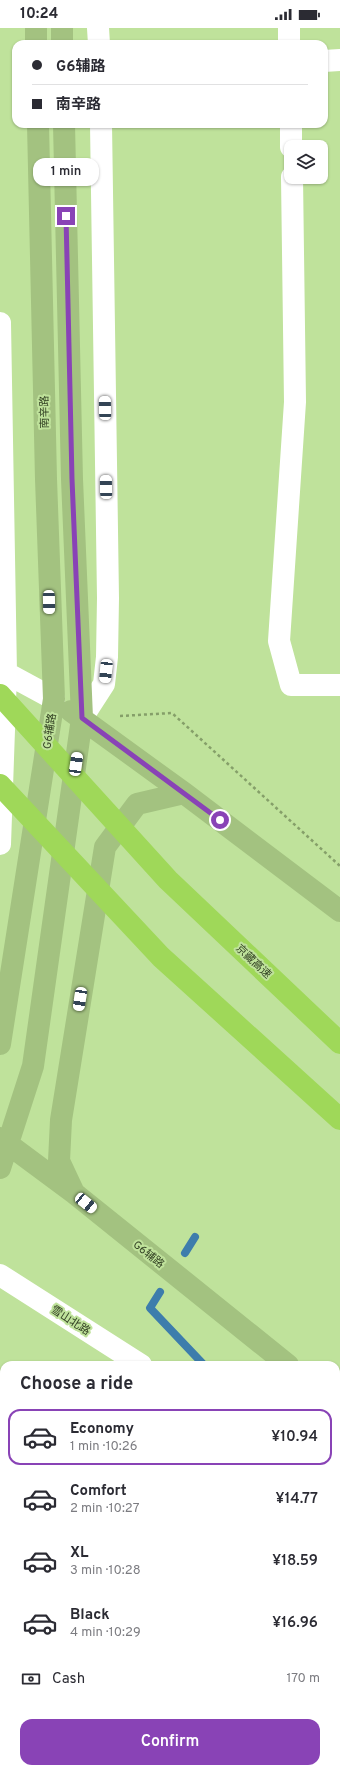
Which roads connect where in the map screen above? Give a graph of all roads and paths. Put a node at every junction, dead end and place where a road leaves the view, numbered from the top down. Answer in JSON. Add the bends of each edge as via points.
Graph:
{"nodes":[{"id":1,"x":36,"y":28,"type":"edge"},
{"id":2,"x":62,"y":28,"type":"edge"},
{"id":3,"x":98,"y":28,"type":"edge"},
{"id":4,"x":289,"y":28,"type":"edge"},
{"id":5,"x":36,"y":40,"type":"edge"},
{"id":6,"x":62,"y":40,"type":"edge"},
{"id":7,"x":99,"y":40,"type":"edge"},
{"id":8,"x":289,"y":40,"type":"edge"},
{"id":9,"x":340,"y":60,"type":"edge"},
{"id":10,"x":328,"y":61,"type":"edge"},
{"id":11,"x":38,"y":128,"type":"edge"},
{"id":12,"x":64,"y":128,"type":"edge"},
{"id":13,"x":101,"y":128,"type":"edge"},
{"id":14,"x":291,"y":128,"type":"edge"},
{"id":15,"x":291,"y":140,"type":"edge"},
{"id":16,"x":292,"y":184,"type":"edge"},
{"id":17,"x":0,"y":323,"type":"edge"},
{"id":18,"x":6,"y":673,"type":"junction"},
{"id":19,"x":340,"y":685,"type":"edge"},
{"id":20,"x":0,"y":695,"type":"edge"},
{"id":21,"x":54,"y":699,"type":"junction"},
{"id":22,"x":82,"y":718,"type":"junction"},
{"id":23,"x":0,"y":785,"type":"edge"},
{"id":24,"x":184,"y":793,"type":"junction"},
{"id":25,"x":0,"y":844,"type":"edge"},
{"id":26,"x":340,"y":866,"type":"edge"},
{"id":27,"x":340,"y":911,"type":"edge"},
{"id":28,"x":1,"y":1033,"type":"edge"},
{"id":29,"x":340,"y":1043,"type":"edge"},
{"id":30,"x":0,"y":1114,"type":"edge"},
{"id":31,"x":340,"y":1119,"type":"edge"},
{"id":32,"x":4,"y":1141,"type":"edge"},
{"id":33,"x":0,"y":1168,"type":"edge"},
{"id":34,"x":74,"y":1193,"type":"junction"},
{"id":35,"x":0,"y":1275,"type":"edge"},
{"id":36,"x":135,"y":1361,"type":"edge"},
{"id":37,"x":283,"y":1361,"type":"edge"}],
"edges":[{"from":1,"to":5,"type":"main road"},
{"from":2,"to":6,"type":"main road"},
{"from":3,"to":7,"type":"street"},
{"from":4,"to":8,"type":"street"},
{"from":9,"to":10,"type":"street"},
{"from":11,"to":21,"type":"main road","name":"南辛路","via":[[47,533]]},
{"from":12,"to":22,"type":"main road","via":[[72,479]]},
{"from":13,"to":22,"type":"street","via":[[107,657],[104,684]]},
{"from":14,"to":15,"type":"street"},
{"from":16,"to":19,"type":"street","via":[[295,402],[279,641],[291,685]]},
{"from":17,"to":18,"type":"street"},
{"from":18,"to":21,"type":"street"},
{"from":18,"to":25,"type":"street"},
{"from":20,"to":29,"type":"highway","name":"京藏高速","via":[[168,880]]},
{"from":21,"to":22,"type":"main road","name":"G6辅路"},
{"from":21,"to":28,"type":"main road","name":"G6辅路"},
{"from":22,"to":24,"type":"main road","name":"G6辅路"},
{"from":22,"to":26,"type":"path","via":[[172,713]]},
{"from":22,"to":32,"type":"main road","via":[[34,1066]]},
{"from":23,"to":31,"type":"highway","via":[[161,957]]},
{"from":24,"to":27,"type":"main road","name":"G6辅路"},
{"from":24,"to":34,"type":"main road","via":[[137,804],[105,847],[60,1120],[59,1161]]},
{"from":30,"to":32,"type":"main road"},
{"from":32,"to":33,"type":"main road"},
{"from":32,"to":34,"type":"main road","name":"G6辅路"},
{"from":34,"to":37,"type":"main road","name":"G6辅路"},
{"from":35,"to":36,"type":"street","name":"雪山北路"}]}
